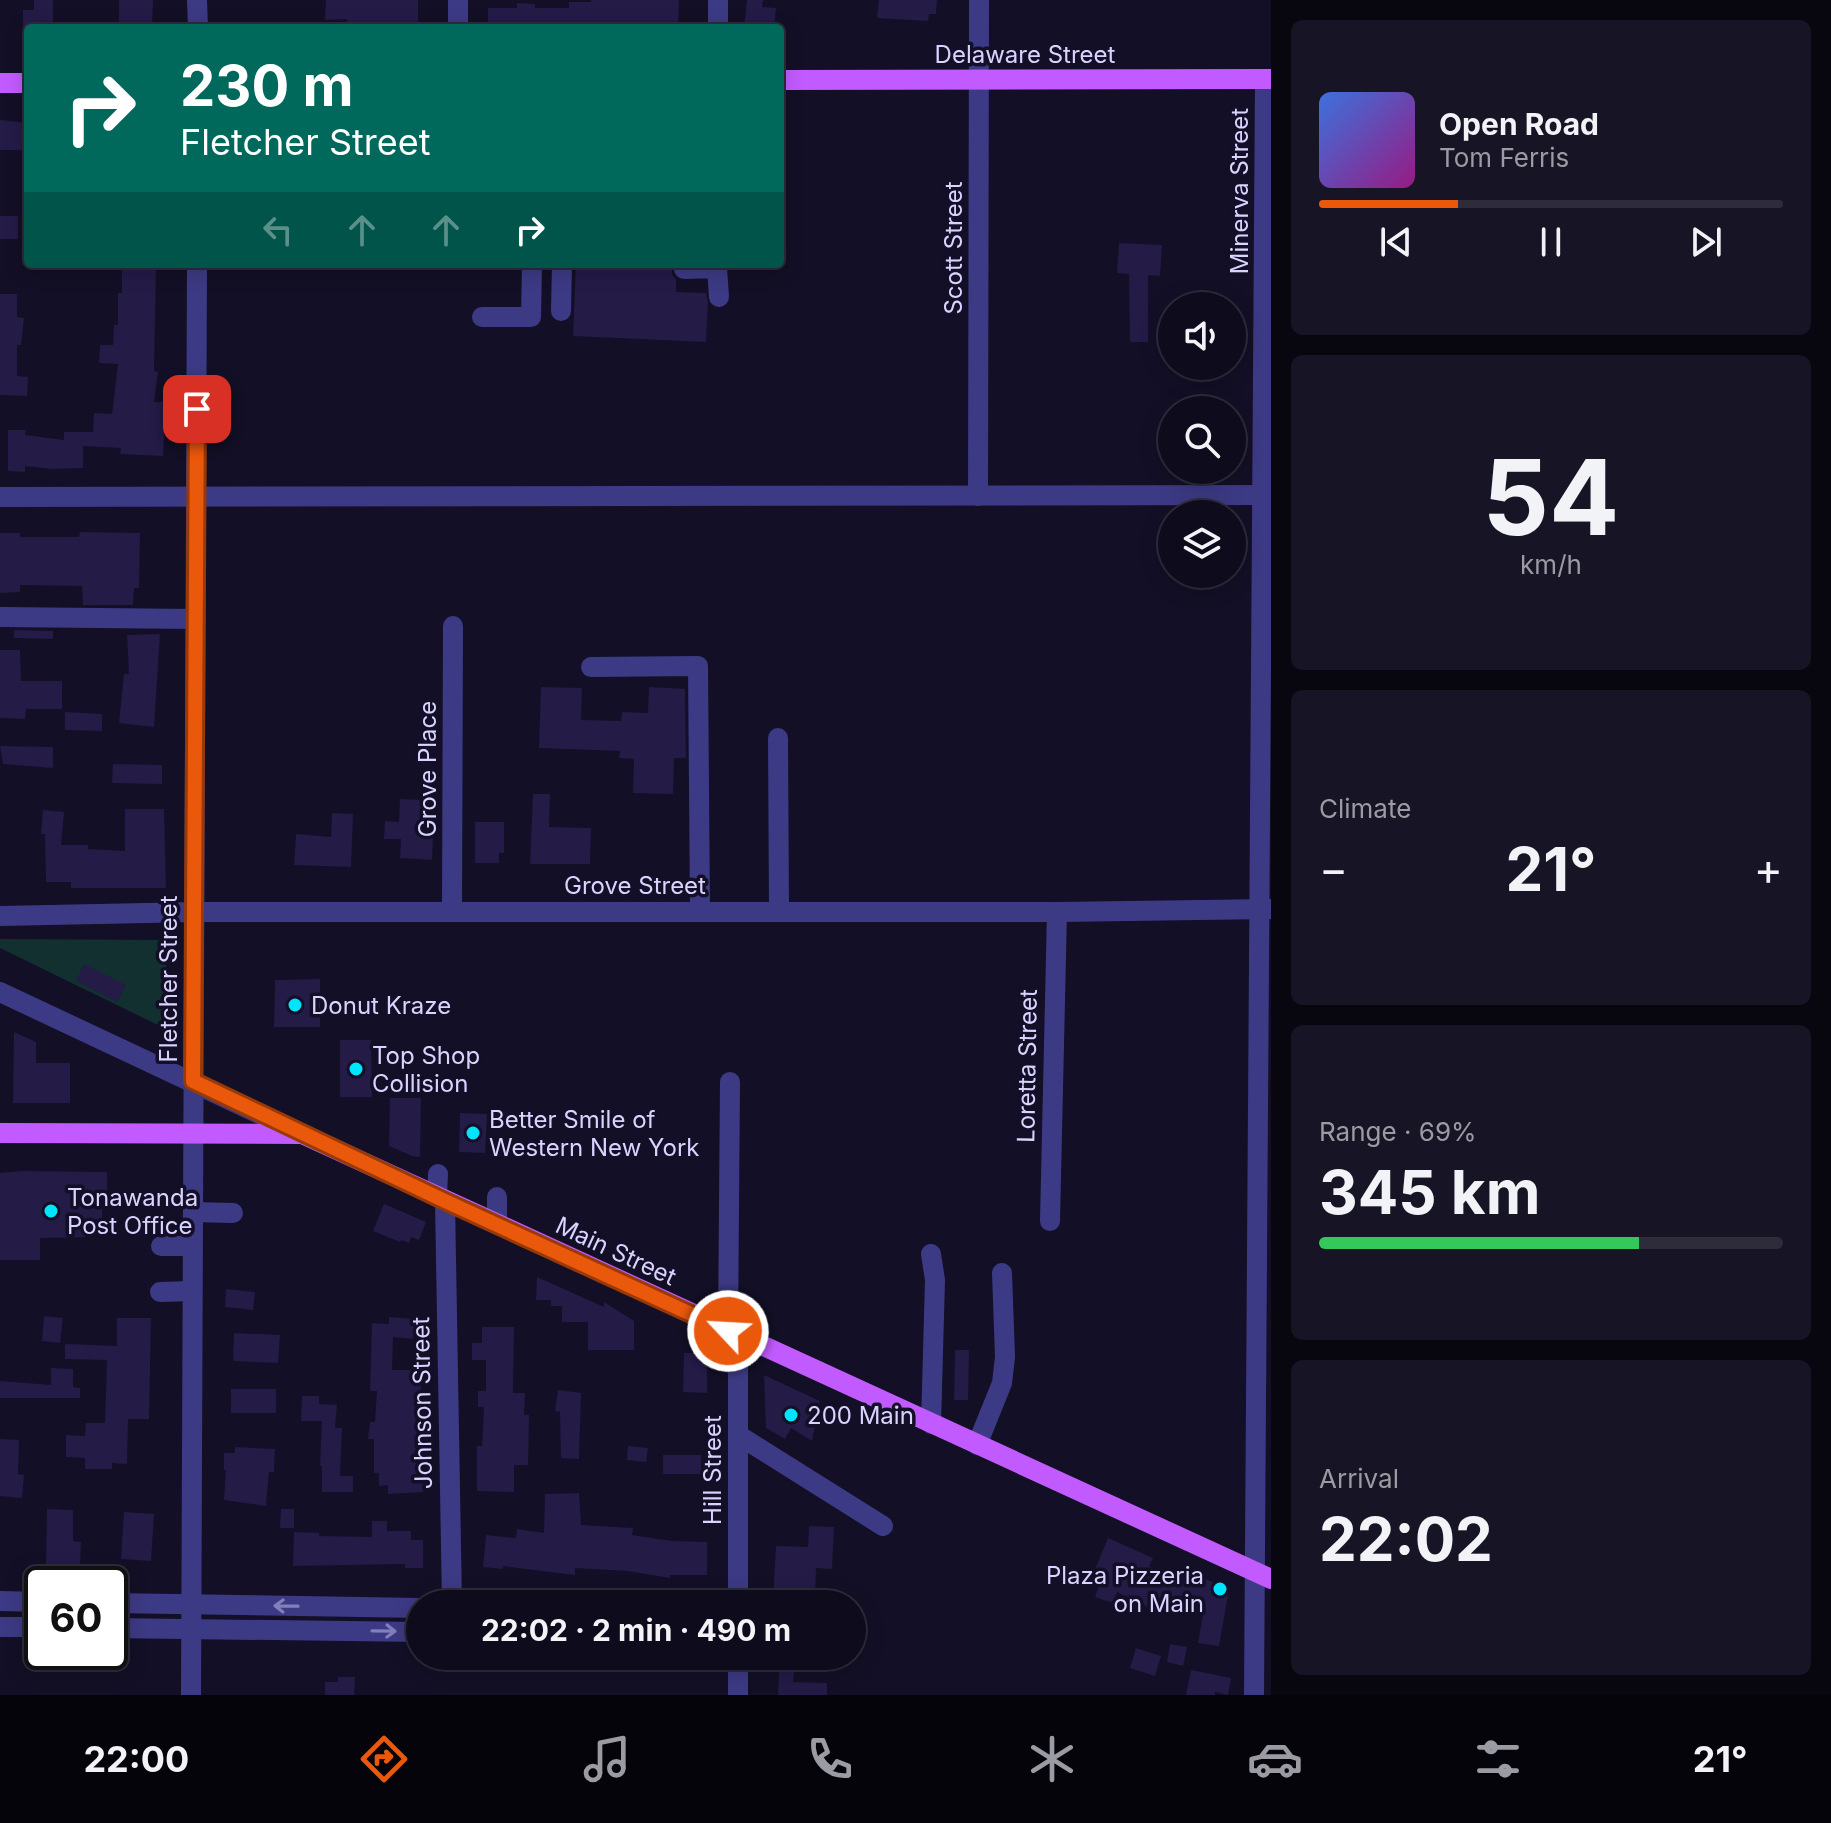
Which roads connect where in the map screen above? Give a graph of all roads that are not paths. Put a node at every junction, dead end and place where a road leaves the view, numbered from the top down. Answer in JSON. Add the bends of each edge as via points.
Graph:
{"nodes":[{"id":1,"x":197,"y":0,"type":"edge"},
{"id":2,"x":458,"y":0,"type":"edge"},
{"id":3,"x":718,"y":0,"type":"edge"},
{"id":4,"x":979,"y":0,"type":"edge"},
{"id":5,"x":198,"y":24,"type":"edge"},
{"id":6,"x":458,"y":24,"type":"edge"},
{"id":7,"x":718,"y":24,"type":"edge"},
{"id":8,"x":784,"y":80,"type":"edge"},
{"id":9,"x":1268,"y":80,"type":"edge"},
{"id":10,"x":979,"y":81,"type":"junction"},
{"id":11,"x":0,"y":83,"type":"edge"},
{"id":12,"x":24,"y":83,"type":"edge"},
{"id":13,"x":197,"y":268,"type":"edge"},
{"id":14,"x":532,"y":268,"type":"edge"},
{"id":15,"x":562,"y":268,"type":"edge"},
{"id":16,"x":684,"y":268,"type":"edge"},
{"id":17,"x":717,"y":268,"type":"edge"},
{"id":18,"x":717,"y":268,"type":"edge"},
{"id":19,"x":719,"y":297,"type":"dead end"},
{"id":20,"x":561,"y":311,"type":"dead end"},
{"id":21,"x":482,"y":317,"type":"dead end"},
{"id":22,"x":1268,"y":495,"type":"edge"},
{"id":23,"x":197,"y":496,"type":"junction"},
{"id":24,"x":978,"y":496,"type":"junction"},
{"id":25,"x":0,"y":497,"type":"edge"},
{"id":26,"x":0,"y":617,"type":"edge"},
{"id":27,"x":196,"y":619,"type":"junction"},
{"id":28,"x":453,"y":626,"type":"dead end"},
{"id":29,"x":591,"y":667,"type":"dead end"},
{"id":30,"x":1266,"y":709,"type":"edge"},
{"id":31,"x":778,"y":738,"type":"dead end"},
{"id":32,"x":1265,"y":909,"type":"edge"},
{"id":33,"x":700,"y":911,"type":"junction"},
{"id":34,"x":779,"y":911,"type":"junction"},
{"id":35,"x":195,"y":912,"type":"junction"},
{"id":36,"x":452,"y":912,"type":"junction"},
{"id":37,"x":1057,"y":912,"type":"junction"},
{"id":38,"x":0,"y":916,"type":"edge"},
{"id":39,"x":0,"y":992,"type":"edge"},
{"id":40,"x":193,"y":1081,"type":"junction"},
{"id":41,"x":730,"y":1082,"type":"dead end"},
{"id":42,"x":0,"y":1133,"type":"edge"},
{"id":43,"x":302,"y":1134,"type":"junction"},
{"id":44,"x":193,"y":1135,"type":"junction"},
{"id":45,"x":438,"y":1174,"type":"dead end"},
{"id":46,"x":497,"y":1197,"type":"dead end"},
{"id":47,"x":441,"y":1199,"type":"junction"},
{"id":48,"x":193,"y":1212,"type":"junction"},
{"id":49,"x":233,"y":1213,"type":"dead end"},
{"id":50,"x":1050,"y":1221,"type":"dead end"},
{"id":51,"x":497,"y":1225,"type":"junction"},
{"id":52,"x":161,"y":1246,"type":"dead end"},
{"id":53,"x":192,"y":1246,"type":"junction"},
{"id":54,"x":931,"y":1254,"type":"dead end"},
{"id":55,"x":1002,"y":1273,"type":"dead end"},
{"id":56,"x":192,"y":1291,"type":"junction"},
{"id":57,"x":160,"y":1292,"type":"dead end"},
{"id":58,"x":733,"y":1333,"type":"junction"},
{"id":59,"x":931,"y":1424,"type":"junction"},
{"id":60,"x":738,"y":1435,"type":"junction"},
{"id":61,"x":977,"y":1445,"type":"junction"},
{"id":62,"x":883,"y":1526,"type":"dead end"},
{"id":63,"x":1263,"y":1576,"type":"edge"},
{"id":64,"x":452,"y":1590,"type":"edge"},
{"id":65,"x":738,"y":1590,"type":"edge"},
{"id":66,"x":0,"y":1601,"type":"edge"},
{"id":67,"x":24,"y":1602,"type":"edge"},
{"id":68,"x":128,"y":1603,"type":"edge"},
{"id":69,"x":192,"y":1604,"type":"junction"},
{"id":70,"x":317,"y":1606,"type":"junction"},
{"id":71,"x":406,"y":1608,"type":"edge"},
{"id":72,"x":0,"y":1627,"type":"edge"},
{"id":73,"x":24,"y":1627,"type":"edge"},
{"id":74,"x":128,"y":1628,"type":"edge"},
{"id":75,"x":191,"y":1629,"type":"junction"},
{"id":76,"x":317,"y":1630,"type":"junction"},
{"id":77,"x":406,"y":1632,"type":"edge"},
{"id":78,"x":738,"y":1670,"type":"edge"},
{"id":79,"x":191,"y":1695,"type":"edge"},
{"id":80,"x":738,"y":1695,"type":"edge"},
{"id":81,"x":1254,"y":1695,"type":"edge"}],
"edges":[{"from":1,"to":5,"type":"street"},
{"from":2,"to":6,"type":"street"},
{"from":3,"to":7,"type":"street"},
{"from":4,"to":10,"type":"street","name":"Scott Street"},
{"from":8,"to":10,"type":"main road","name":"Delaware Street"},
{"from":9,"to":10,"type":"main road","name":"Delaware Street"},
{"from":9,"to":22,"type":"street","name":"Minerva Street"},
{"from":10,"to":24,"type":"street","name":"Scott Street"},
{"from":11,"to":12,"type":"main road"},
{"from":13,"to":23,"type":"street","name":"Fletcher Street"},
{"from":14,"to":21,"type":"street","via":[[531,317]]},
{"from":15,"to":20,"type":"street"},
{"from":16,"to":17,"type":"street"},
{"from":18,"to":19,"type":"street"},
{"from":22,"to":24,"type":"street"},
{"from":22,"to":30,"type":"street","name":"Minerva Street"},
{"from":23,"to":24,"type":"street"},
{"from":23,"to":25,"type":"street"},
{"from":23,"to":27,"type":"street","name":"Fletcher Street"},
{"from":26,"to":27,"type":"street"},
{"from":27,"to":35,"type":"street","name":"Fletcher Street"},
{"from":28,"to":36,"type":"street","name":"Grove Place"},
{"from":29,"to":33,"type":"street","via":[[698,666]]},
{"from":30,"to":32,"type":"street","name":"Minerva Street"},
{"from":31,"to":34,"type":"street"},
{"from":32,"to":37,"type":"street","name":"Grove Street"},
{"from":32,"to":63,"type":"street","name":"Minerva Street"},
{"from":33,"to":34,"type":"street","name":"Grove Street"},
{"from":33,"to":36,"type":"street","name":"Grove Street"},
{"from":34,"to":37,"type":"street","name":"Grove Street"},
{"from":35,"to":36,"type":"street","name":"Grove Street"},
{"from":35,"to":38,"type":"street","name":"Grove Street"},
{"from":35,"to":40,"type":"street","name":"Fletcher Street"},
{"from":37,"to":50,"type":"street","name":"Loretta Street"},
{"from":39,"to":40,"type":"street","name":"Main Street"},
{"from":40,"to":43,"type":"street","name":"Main Street"},
{"from":40,"to":44,"type":"street","name":"Fletcher Street"},
{"from":41,"to":58,"type":"street","name":"Hill Street"},
{"from":42,"to":44,"type":"main road"},
{"from":43,"to":44,"type":"main road"},
{"from":43,"to":47,"type":"main road","name":"Main Street"},
{"from":44,"to":48,"type":"street","name":"Fletcher Street"},
{"from":45,"to":47,"type":"street","name":"Johnson Street"},
{"from":46,"to":51,"type":"street"},
{"from":47,"to":51,"type":"main road","name":"Main Street"},
{"from":47,"to":64,"type":"street","name":"Johnson Street"},
{"from":48,"to":49,"type":"street"},
{"from":48,"to":53,"type":"street","name":"Fletcher Street"},
{"from":51,"to":58,"type":"main road","name":"Main Street"},
{"from":52,"to":53,"type":"street"},
{"from":53,"to":56,"type":"street","name":"Fletcher Street"},
{"from":54,"to":59,"type":"street"},
{"from":55,"to":61,"type":"street","via":[[1002,1383]]},
{"from":56,"to":57,"type":"street"},
{"from":56,"to":69,"type":"street","name":"Fletcher Street"},
{"from":58,"to":59,"type":"main road","name":"Main Street"},
{"from":58,"to":60,"type":"street","name":"Hill Street"},
{"from":59,"to":61,"type":"main road","name":"Main Street"},
{"from":60,"to":62,"type":"street"},
{"from":60,"to":65,"type":"street","name":"Hill Street"},
{"from":61,"to":63,"type":"main road","name":"Main Street"},
{"from":63,"to":81,"type":"street"},
{"from":66,"to":67,"type":"street"},
{"from":68,"to":69,"type":"street"},
{"from":70,"to":69,"type":"street","one_way":true},
{"from":69,"to":75,"type":"street","name":"Fletcher Street"},
{"from":70,"to":71,"type":"street"},
{"from":70,"to":76,"type":"street"},
{"from":72,"to":73,"type":"street"},
{"from":74,"to":75,"type":"street"},
{"from":75,"to":76,"type":"street"},
{"from":75,"to":79,"type":"street","name":"Fletcher Street"},
{"from":76,"to":77,"type":"street","one_way":true},
{"from":78,"to":80,"type":"street"}]}
